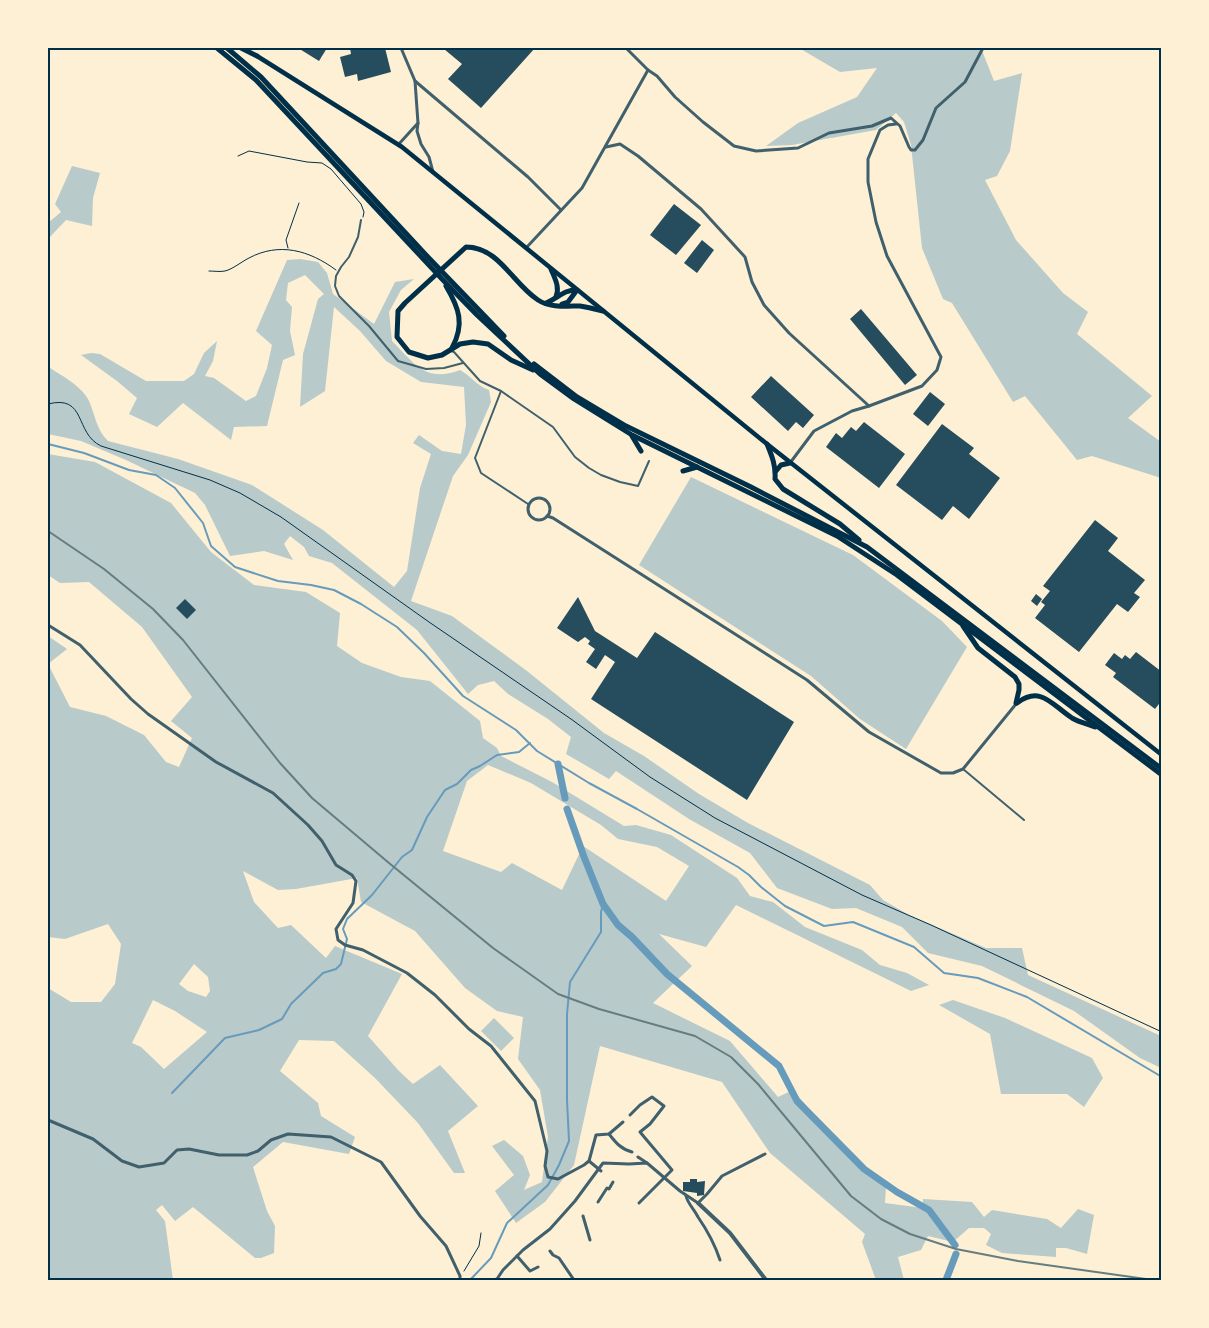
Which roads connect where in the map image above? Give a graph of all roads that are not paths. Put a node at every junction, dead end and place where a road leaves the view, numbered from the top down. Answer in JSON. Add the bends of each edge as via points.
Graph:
{"nodes":[{"id":1,"x":217,"y":48,"type":"edge"},
{"id":2,"x":227,"y":48,"type":"edge"},
{"id":3,"x":241,"y":48,"type":"edge"},
{"id":4,"x":401,"y":48,"type":"edge"},
{"id":5,"x":626,"y":48,"type":"edge"},
{"id":6,"x":983,"y":48,"type":"edge"},
{"id":7,"x":256,"y":56,"type":"joint"},
{"id":8,"x":648,"y":70,"type":"junction"},
{"id":9,"x":415,"y":81,"type":"junction"},
{"id":10,"x":418,"y":122,"type":"junction"},
{"id":11,"x":896,"y":124,"type":"junction"},
{"id":12,"x":398,"y":145,"type":"junction"},
{"id":13,"x":606,"y":147,"type":"junction"},
{"id":14,"x":433,"y":173,"type":"junction"},
{"id":15,"x":561,"y":210,"type":"junction"},
{"id":16,"x":361,"y":220,"type":"road end"},
{"id":17,"x":526,"y":248,"type":"junction"},
{"id":18,"x":551,"y":269,"type":"junction"},
{"id":19,"x":442,"y":279,"type":"junction"},
{"id":20,"x":577,"y":290,"type":"junction"},
{"id":21,"x":555,"y":300,"type":"junction"},
{"id":22,"x":545,"y":304,"type":"junction"},
{"id":23,"x":558,"y":306,"type":"junction"},
{"id":24,"x":603,"y":311,"type":"junction"},
{"id":25,"x":450,"y":349,"type":"junction"},
{"id":26,"x":463,"y":363,"type":"junction"},
{"id":27,"x":540,"y":374,"type":"junction"},
{"id":28,"x":501,"y":391,"type":"junction"},
{"id":29,"x":869,"y":406,"type":"junction"},
{"id":30,"x":632,"y":435,"type":"junction"},
{"id":31,"x":767,"y":444,"type":"junction"},
{"id":32,"x":641,"y":451,"type":"dead end"},
{"id":33,"x":649,"y":461,"type":"dead end"},
{"id":34,"x":790,"y":463,"type":"junction"},
{"id":35,"x":697,"y":467,"type":"junction"},
{"id":36,"x":683,"y":470,"type":"dead end"},
{"id":37,"x":776,"y":471,"type":"junction"},
{"id":38,"x":528,"y":504,"type":"junction"},
{"id":39,"x":548,"y":516,"type":"junction"},
{"id":40,"x":867,"y":547,"type":"junction"},
{"id":41,"x":960,"y":622,"type":"junction"},
{"id":42,"x":48,"y":625,"type":"edge"},
{"id":43,"x":1016,"y":703,"type":"junction"},
{"id":44,"x":1103,"y":731,"type":"junction"},
{"id":45,"x":1162,"y":755,"type":"edge"},
{"id":46,"x":963,"y":769,"type":"junction"},
{"id":47,"x":1162,"y":769,"type":"edge"},
{"id":48,"x":1162,"y":775,"type":"edge"},
{"id":49,"x":1024,"y":820,"type":"dead end"},
{"id":50,"x":630,"y":1114,"type":"dead end"},
{"id":51,"x":48,"y":1120,"type":"edge"},
{"id":52,"x":623,"y":1122,"type":"dead end"},
{"id":53,"x":609,"y":1134,"type":"junction"},
{"id":54,"x":632,"y":1152,"type":"dead end"},
{"id":55,"x":765,"y":1154,"type":"dead end"},
{"id":56,"x":638,"y":1157,"type":"dead end"},
{"id":57,"x":589,"y":1161,"type":"junction"},
{"id":58,"x":647,"y":1163,"type":"junction"},
{"id":59,"x":599,"y":1170,"type":"junction"},
{"id":60,"x":665,"y":1177,"type":"junction"},
{"id":61,"x":613,"y":1182,"type":"dead end"},
{"id":62,"x":686,"y":1195,"type":"junction"},
{"id":63,"x":598,"y":1202,"type":"dead end"},
{"id":64,"x":698,"y":1202,"type":"junction"},
{"id":65,"x":639,"y":1203,"type":"dead end"},
{"id":66,"x":583,"y":1216,"type":"dead end"},
{"id":67,"x":590,"y":1240,"type":"dead end"},
{"id":68,"x":550,"y":1251,"type":"dead end"},
{"id":69,"x":517,"y":1256,"type":"junction"},
{"id":70,"x":720,"y":1260,"type":"dead end"},
{"id":71,"x":538,"y":1267,"type":"dead end"},
{"id":72,"x":460,"y":1280,"type":"edge"},
{"id":73,"x":496,"y":1280,"type":"edge"},
{"id":74,"x":574,"y":1280,"type":"edge"},
{"id":75,"x":766,"y":1280,"type":"edge"}],
"edges":[{"from":1,"to":19,"type":"highway","via":[[256,80]]},
{"from":2,"to":40,"type":"highway","via":[[261,77],[426,256],[521,354],[542,371],[624,425]]},
{"from":3,"to":7,"type":"highway"},
{"from":4,"to":9,"type":"street"},
{"from":5,"to":8,"type":"street"},
{"from":6,"to":11,"type":"street","via":[[965,82],[936,108],[917,149],[911,150]]},
{"from":7,"to":12,"type":"main road"},
{"from":8,"to":11,"type":"street","via":[[703,122],[734,146],[756,150],[798,148],[829,133],[872,126],[891,118]]},
{"from":8,"to":13,"type":"street"},
{"from":9,"to":10,"type":"street"},
{"from":9,"to":15,"type":"street","via":[[528,177]]},
{"from":10,"to":12,"type":"street"},
{"from":10,"to":14,"type":"street","via":[[417,131]]},
{"from":11,"to":29,"type":"street","via":[[880,130],[868,159],[868,182],[887,256],[941,357],[937,370],[922,386]]},
{"from":12,"to":14,"type":"main road"},
{"from":13,"to":15,"type":"street","via":[[582,188]]},
{"from":13,"to":29,"type":"street","via":[[620,144],[701,208],[745,257],[752,282],[764,305],[789,333]]},
{"from":14,"to":17,"type":"main road"},
{"from":15,"to":17,"type":"street"},
{"from":16,"to":26,"type":"lane","via":[[358,237],[338,272],[335,286],[339,296],[398,361],[426,369]]},
{"from":17,"to":18,"type":"main road"},
{"from":18,"to":20,"type":"main road"},
{"from":18,"to":21,"type":"highway","via":[[557,282]]},
{"from":19,"to":25,"type":"highway","via":[[455,301],[460,322],[459,336]]},
{"from":19,"to":27,"type":"highway"},
{"from":20,"to":21,"type":"highway","via":[[561,293]]},
{"from":20,"to":23,"type":"highway","via":[[568,302]]},
{"from":20,"to":24,"type":"main road"},
{"from":21,"to":22,"type":"highway"},
{"from":22,"to":23,"type":"highway"},
{"from":22,"to":25,"type":"highway","via":[[491,255],[476,247],[466,247],[398,311],[397,337],[409,352],[428,358],[442,355]]},
{"from":23,"to":24,"type":"highway","via":[[582,306]]},
{"from":24,"to":31,"type":"main road"},
{"from":25,"to":26,"type":"lane"},
{"from":25,"to":27,"type":"highway","via":[[474,342],[488,344]]},
{"from":26,"to":28,"type":"lane","via":[[480,381]]},
{"from":27,"to":30,"type":"highway"},
{"from":28,"to":33,"type":"lane","via":[[553,427],[575,457],[601,475],[638,486]]},
{"from":28,"to":38,"type":"lane","via":[[475,458],[476,464],[481,473]]},
{"from":29,"to":34,"type":"street","via":[[814,431]]},
{"from":30,"to":32,"type":"highway"},
{"from":30,"to":35,"type":"highway"},
{"from":31,"to":34,"type":"main road"},
{"from":31,"to":37,"type":"highway"},
{"from":34,"to":37,"type":"highway","via":[[781,465]]},
{"from":34,"to":45,"type":"main road"},
{"from":35,"to":36,"type":"highway"},
{"from":35,"to":41,"type":"highway","via":[[837,536]]},
{"from":37,"to":40,"type":"highway","via":[[775,479],[782,489],[840,524]]},
{"from":38,"to":39,"type":"street","via":[[528,512],[534,520]]},
{"from":38,"to":39,"type":"street","via":[[534,499],[545,499],[550,509]]},
{"from":39,"to":46,"type":"street","via":[[807,680],[869,732],[941,773]]},
{"from":40,"to":47,"type":"highway"},
{"from":41,"to":43,"type":"highway","via":[[978,648],[1015,677],[1019,684]]},
{"from":41,"to":44,"type":"highway"},
{"from":42,"to":57,"type":"street","via":[[80,645],[148,714],[216,762],[273,793],[308,825],[336,865],[356,881],[353,903],[336,928],[338,940],[407,973],[491,1046],[535,1101],[547,1151],[545,1166],[548,1177],[558,1180]]},
{"from":43,"to":44,"type":"highway","via":[[1026,696],[1041,696],[1074,718]]},
{"from":43,"to":46,"type":"street"},
{"from":44,"to":48,"type":"highway"},
{"from":46,"to":49,"type":"lane"},
{"from":50,"to":60,"type":"street","via":[[652,1098],[664,1106],[640,1132],[672,1170]]},
{"from":51,"to":72,"type":"street","via":[[93,1139],[122,1161],[139,1167],[164,1163],[177,1150],[247,1155],[288,1134],[331,1137],[381,1162],[446,1246]]},
{"from":52,"to":53,"type":"street"},
{"from":53,"to":54,"type":"street","via":[[619,1147]]},
{"from":53,"to":57,"type":"street","via":[[596,1136]]},
{"from":55,"to":64,"type":"street","via":[[722,1176]]},
{"from":56,"to":58,"type":"street"},
{"from":57,"to":59,"type":"street"},
{"from":58,"to":59,"type":"street","via":[[603,1163]]},
{"from":58,"to":60,"type":"street"},
{"from":59,"to":69,"type":"street","via":[[580,1197],[541,1239]]},
{"from":60,"to":62,"type":"street"},
{"from":60,"to":65,"type":"street"},
{"from":61,"to":63,"type":"street"},
{"from":62,"to":64,"type":"street"},
{"from":62,"to":70,"type":"street"},
{"from":64,"to":75,"type":"street","via":[[730,1233]]},
{"from":66,"to":67,"type":"street"},
{"from":68,"to":74,"type":"street"},
{"from":69,"to":71,"type":"street","via":[[530,1271]]},
{"from":69,"to":73,"type":"street"}]}
